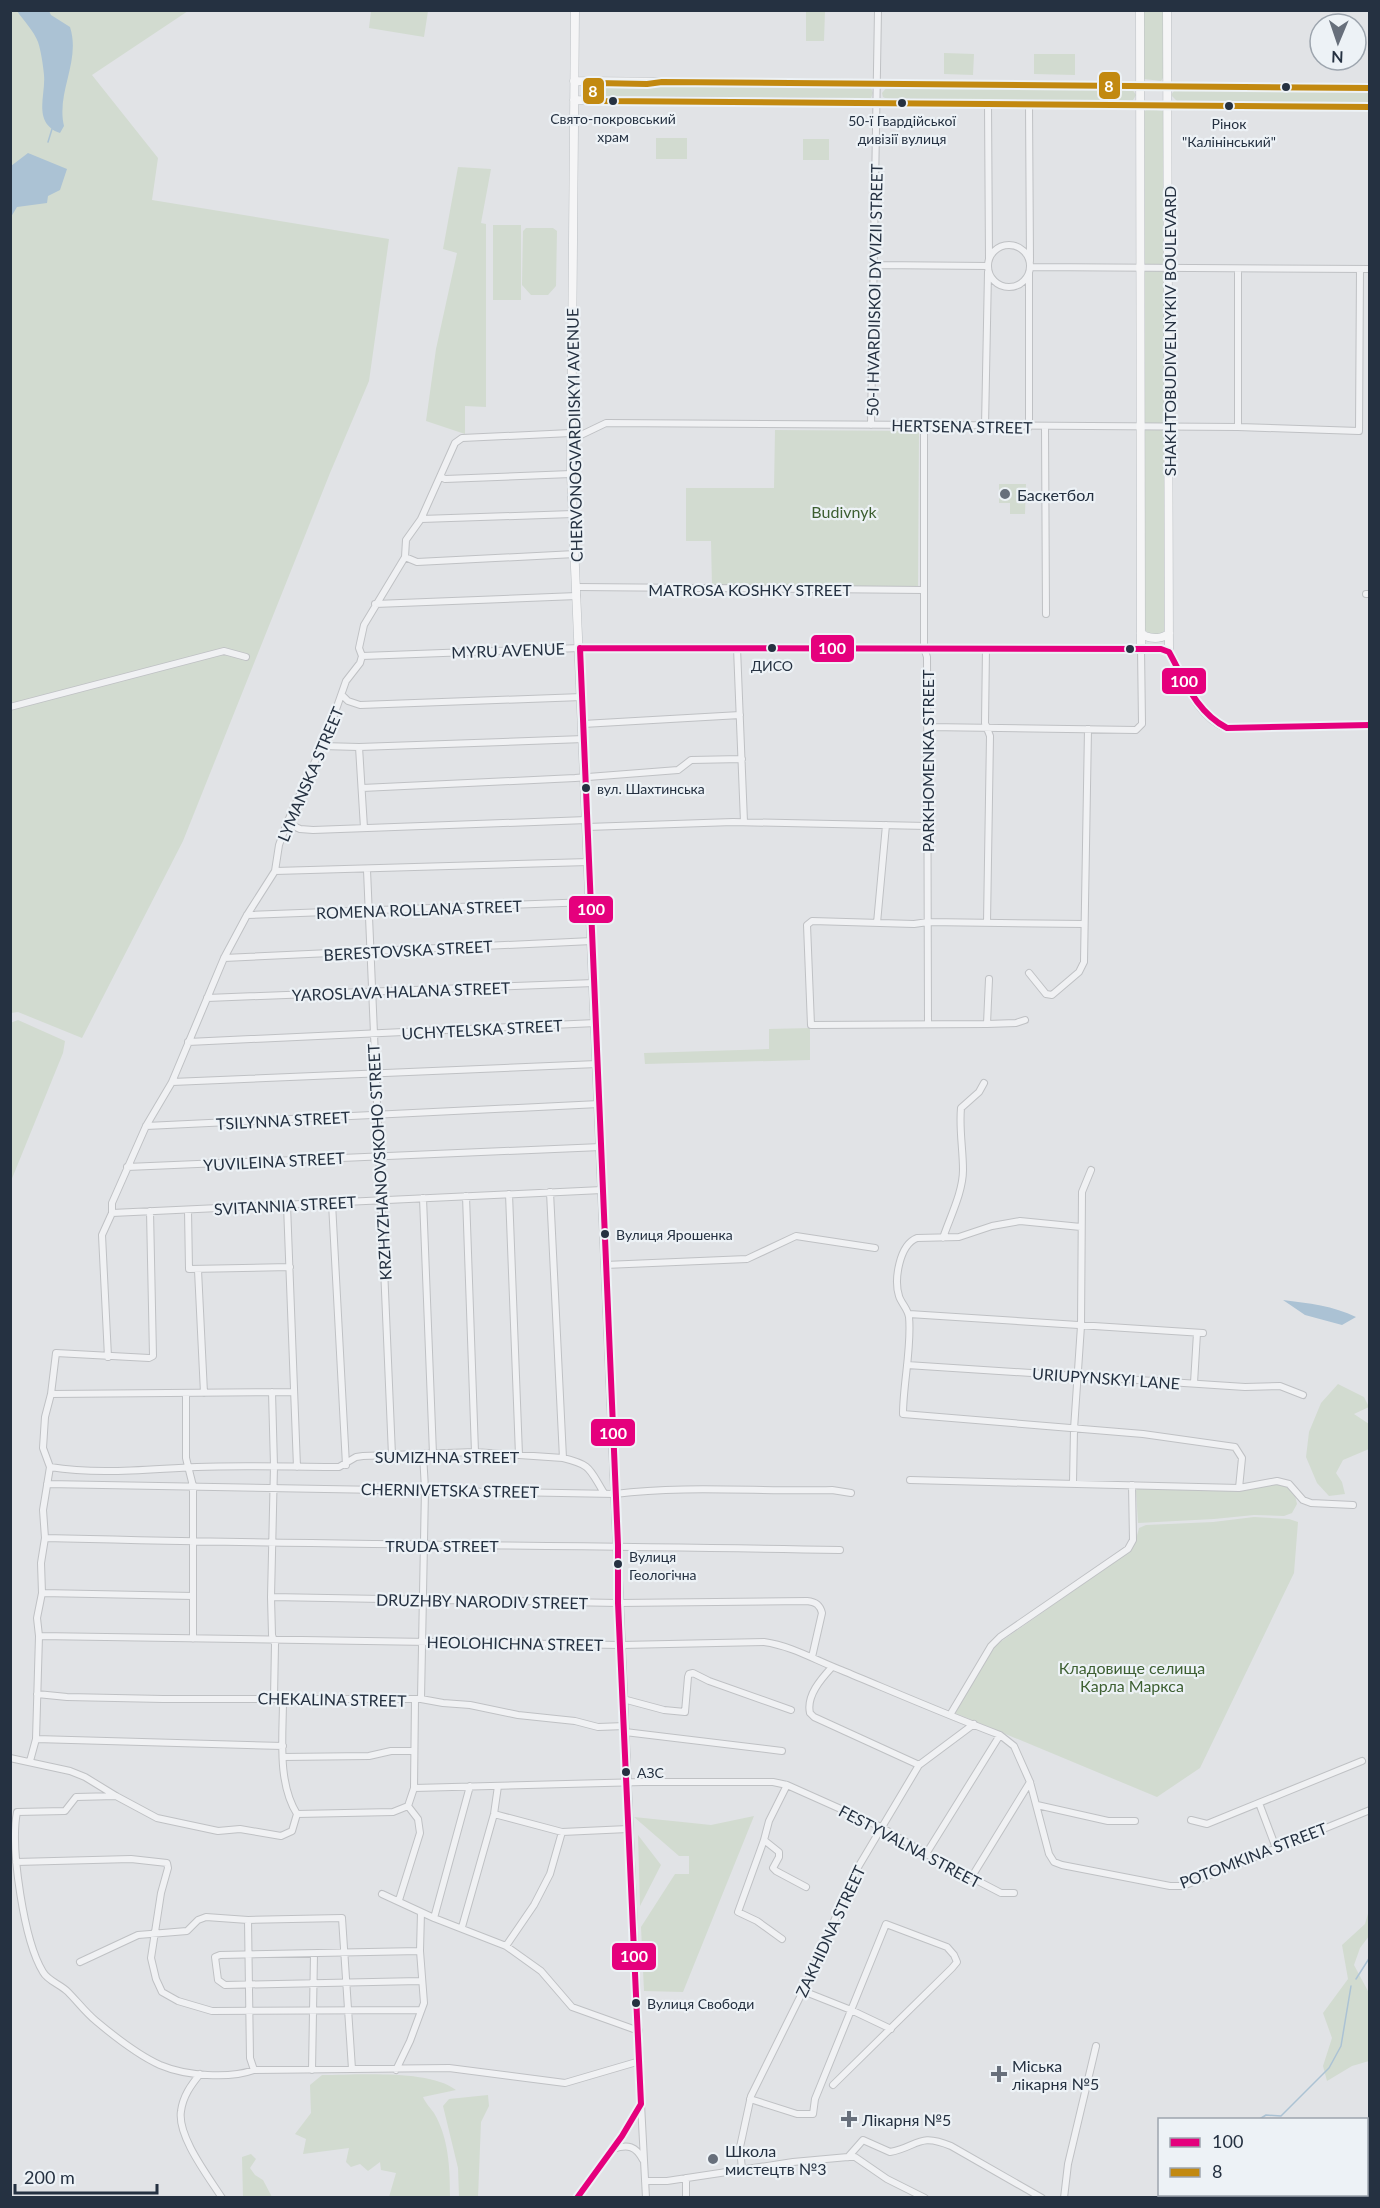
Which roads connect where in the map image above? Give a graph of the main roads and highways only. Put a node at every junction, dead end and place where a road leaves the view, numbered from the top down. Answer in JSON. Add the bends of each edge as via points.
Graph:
{"nodes":[{"id":1,"x":575,"y":10,"type":"edge"},
{"id":2,"x":1140,"y":10,"type":"edge"},
{"id":3,"x":1167,"y":10,"type":"edge"},
{"id":4,"x":574,"y":81,"type":"junction"},
{"id":5,"x":662,"y":82,"type":"junction"},
{"id":6,"x":1140,"y":86,"type":"junction"},
{"id":7,"x":1167,"y":86,"type":"junction"},
{"id":8,"x":1370,"y":88,"type":"edge"},
{"id":9,"x":574,"y":100,"type":"junction"},
{"id":10,"x":602,"y":101,"type":"junction"},
{"id":11,"x":1141,"y":106,"type":"junction"},
{"id":12,"x":1167,"y":106,"type":"junction"},
{"id":13,"x":1370,"y":107,"type":"edge"},
{"id":14,"x":1141,"y":633,"type":"junction"},
{"id":15,"x":1169,"y":633,"type":"junction"},
{"id":16,"x":580,"y":648,"type":"junction"},
{"id":17,"x":1141,"y":648,"type":"junction"},
{"id":18,"x":1169,"y":652,"type":"junction"},
{"id":19,"x":1370,"y":725,"type":"edge"},
{"id":20,"x":577,"y":2198,"type":"edge"}],
"edges":[{"from":1,"to":4,"type":"main road","name":"CHERVONOGVARDIISKYI AVENUE"},
{"from":2,"to":6,"type":"main road","name":"SHAKHTOBUDIVELNYKIV BOULEVARD"},
{"from":3,"to":7,"type":"main road","name":"SHAKHTOBUDIVELNYKIV BOULEVARD"},
{"from":4,"to":5,"type":"main road"},
{"from":4,"to":9,"type":"main road","name":"CHERVONOGVARDIISKYI AVENUE"},
{"from":5,"to":6,"type":"main road"},
{"from":5,"to":10,"type":"main road","via":[[597,83],[593,92]]},
{"from":6,"to":7,"type":"main road"},
{"from":6,"to":11,"type":"main road","name":"SHAKHTOBUDIVELNYKIV BOULEVARD"},
{"from":7,"to":8,"type":"main road"},
{"from":7,"to":12,"type":"main road","name":"SHAKHTOBUDIVELNYKIV BOULEVARD"},
{"from":9,"to":10,"type":"main road"},
{"from":9,"to":16,"type":"main road","name":"CHERVONOGVARDIISKYI AVENUE","via":[[571,474]]},
{"from":10,"to":11,"type":"main road"},
{"from":11,"to":12,"type":"main road"},
{"from":11,"to":14,"type":"main road","name":"SHAKHTOBUDIVELNYKIV BOULEVARD"},
{"from":12,"to":13,"type":"main road"},
{"from":12,"to":15,"type":"main road","name":"SHAKHTOBUDIVELNYKIV BOULEVARD"},
{"from":14,"to":15,"type":"main road","via":[[1160,638]]},
{"from":14,"to":17,"type":"main road","name":"SHAKHTOBUDIVELNYKIV BOULEVARD"},
{"from":15,"to":18,"type":"main road","name":"SHAKHTOBUDIVELNYKIV BOULEVARD"},
{"from":16,"to":17,"type":"main road","name":"MYRU AVENUE"},
{"from":16,"to":20,"type":"main road","name":"CHERVONOGVARDIISKYI AVENUE","via":[[641,2104]]},
{"from":17,"to":18,"type":"main road","name":"MYRU AVENUE"},
{"from":18,"to":19,"type":"main road","via":[[1199,704],[1217,724],[1227,728]]}]}
